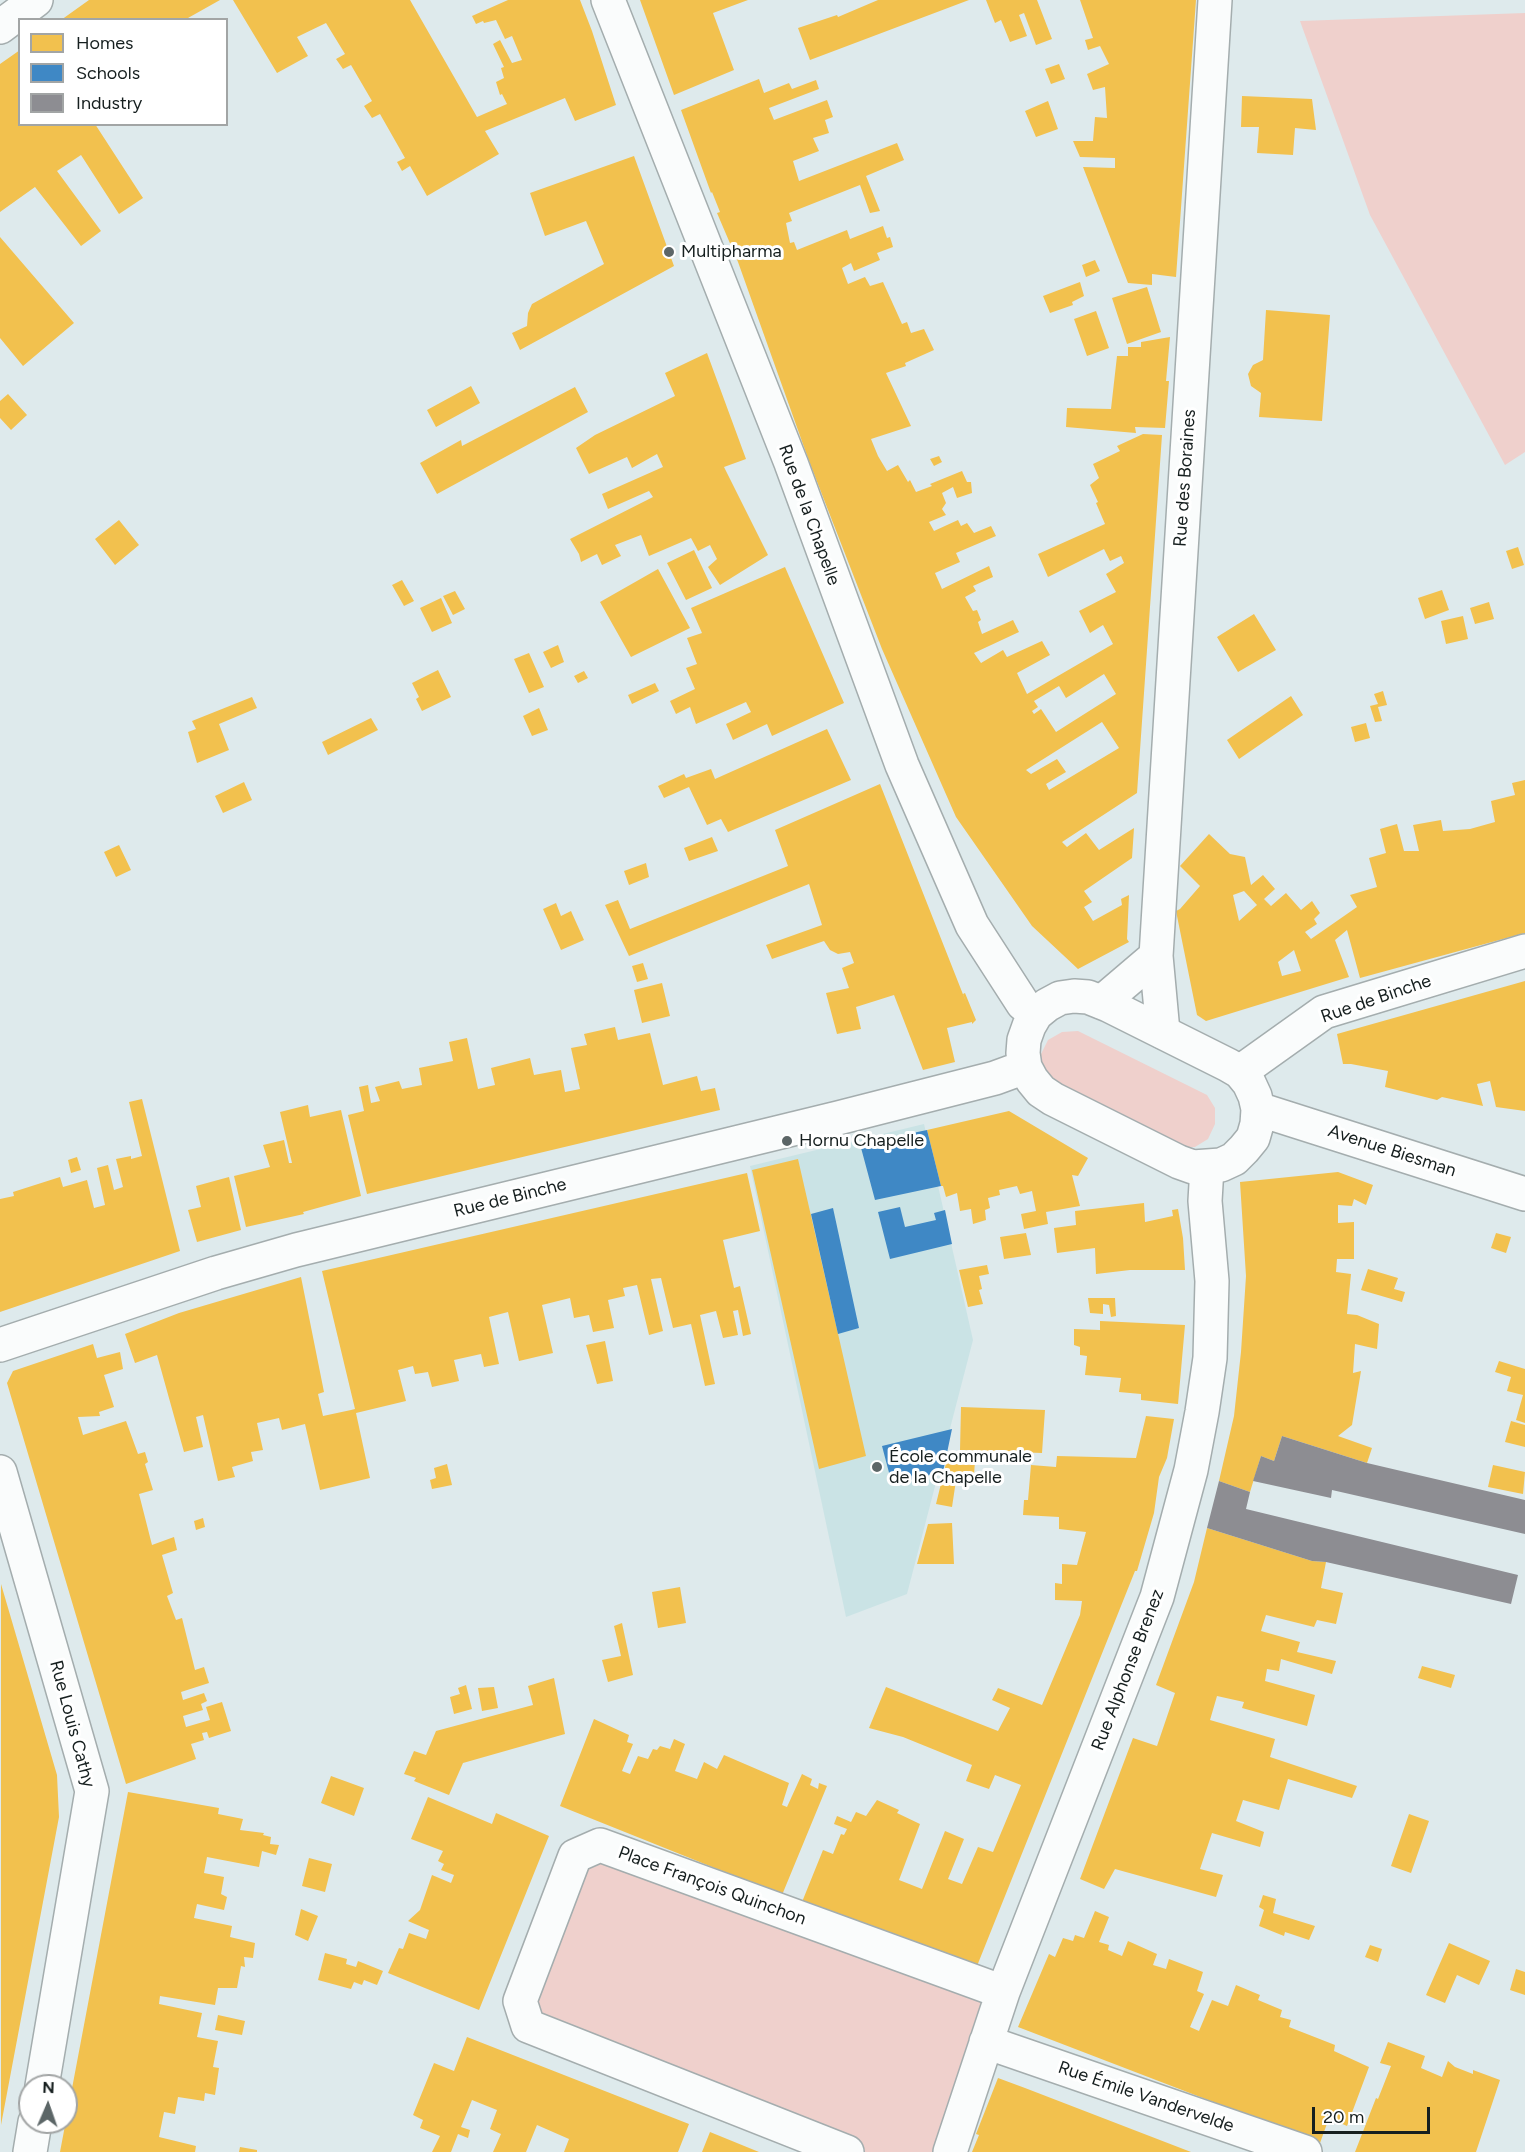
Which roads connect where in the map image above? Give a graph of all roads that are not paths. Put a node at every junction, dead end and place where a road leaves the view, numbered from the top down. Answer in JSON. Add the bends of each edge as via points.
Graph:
{"nodes":[{"id":1,"x":36,"y":0,"type":"edge"},
{"id":2,"x":608,"y":0,"type":"edge"},
{"id":3,"x":1215,"y":0,"type":"edge"},
{"id":4,"x":0,"y":27,"type":"edge"},
{"id":5,"x":1525,"y":951,"type":"edge"},
{"id":6,"x":1156,"y":956,"type":"junction"},
{"id":7,"x":1102,"y":1002,"type":"junction"},
{"id":8,"x":1036,"y":1014,"type":"junction"},
{"id":9,"x":1163,"y":1032,"type":"junction"},
{"id":10,"x":1025,"y":1067,"type":"junction"},
{"id":11,"x":1240,"y":1072,"type":"junction"},
{"id":12,"x":1258,"y":1109,"type":"junction"},
{"id":13,"x":1207,"y":1167,"type":"junction"},
{"id":14,"x":1525,"y":1194,"type":"edge"},
{"id":15,"x":0,"y":1345,"type":"edge"},
{"id":16,"x":0,"y":1472,"type":"edge"},
{"id":17,"x":1003,"y":1992,"type":"junction"},
{"id":18,"x":986,"y":2042,"type":"junction"},
{"id":19,"x":44,"y":2074,"type":"edge"},
{"id":20,"x":33,"y":2134,"type":"edge"},
{"id":21,"x":30,"y":2152,"type":"edge"},
{"id":22,"x":847,"y":2152,"type":"edge"},
{"id":23,"x":950,"y":2152,"type":"edge"},
{"id":24,"x":1305,"y":2152,"type":"edge"}],
"edges":[{"from":1,"to":4,"type":"street"},
{"from":2,"to":8,"type":"street","name":"Rue de la Chapelle","via":[[791,463],[902,765],[972,925],[1023,1004]]},
{"from":3,"to":6,"type":"street","name":"Rue des Boraines"},
{"from":5,"to":11,"type":"street","name":"Rue de Binche","via":[[1324,1012]]},
{"from":6,"to":7,"type":"street"},
{"from":6,"to":9,"type":"street","name":"Rue des Boraines"},
{"from":7,"to":8,"type":"street","via":[[1088,997],[1060,998]]},
{"from":7,"to":9,"type":"street"},
{"from":8,"to":10,"type":"street","via":[[1024,1040]]},
{"from":9,"to":11,"type":"street"},
{"from":10,"to":13,"type":"street","via":[[1036,1086],[1053,1100],[1179,1162]]},
{"from":10,"to":15,"type":"street","name":"Rue de Binche","via":[[838,1118],[296,1250]]},
{"from":11,"to":12,"type":"street","via":[[1249,1083]]},
{"from":12,"to":13,"type":"street","via":[[1255,1131],[1245,1149],[1234,1159]]},
{"from":12,"to":14,"type":"street","name":"Avenue Biesman"},
{"from":13,"to":17,"type":"street","name":"Rue Alphonse Brenez","via":[[1205,1202],[1212,1281],[1210,1358],[1191,1470],[1157,1598]]},
{"from":16,"to":19,"type":"street","name":"Rue Louis Cathy","via":[[92,1791]]},
{"from":17,"to":18,"type":"street","name":"Rue Alphonse Brenez"},
{"from":17,"to":22,"type":"street","name":"Place François Quinchon","via":[[600,1845],[575,1856],[520,2001],[528,2026]]},
{"from":18,"to":23,"type":"street","name":"Rue Alphonse Brenez"},
{"from":18,"to":24,"type":"street","name":"Rue Émile Vandervelde"},
{"from":20,"to":21,"type":"street"}]}
